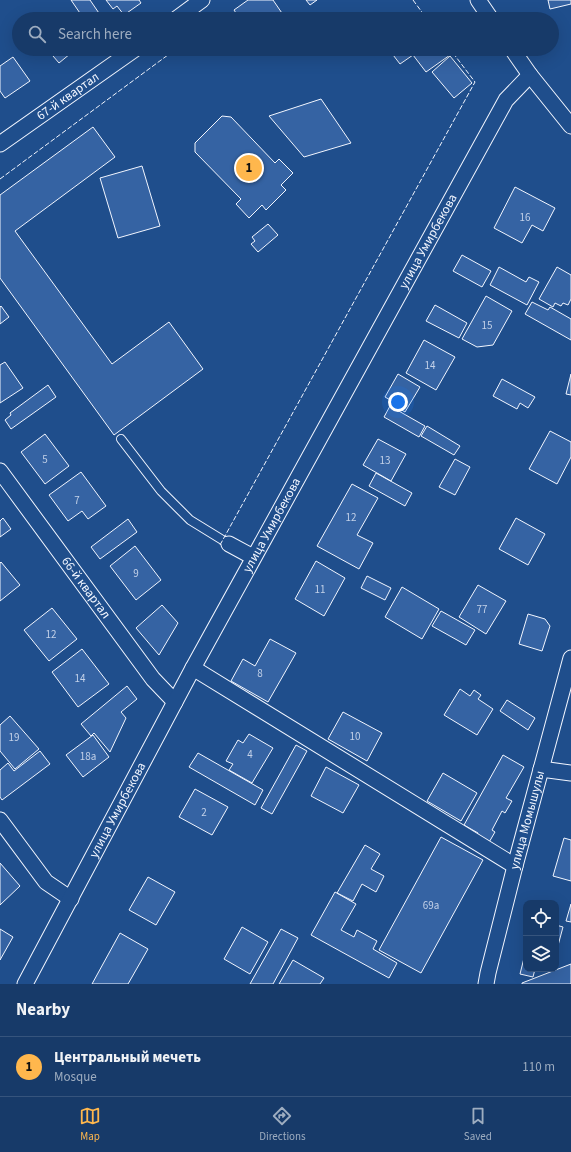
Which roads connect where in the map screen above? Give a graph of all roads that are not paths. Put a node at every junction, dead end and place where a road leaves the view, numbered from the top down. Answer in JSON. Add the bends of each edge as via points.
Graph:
{"nodes":[{"id":1,"x":202,"y":0,"type":"edge"},
{"id":2,"x":478,"y":0,"type":"edge"},
{"id":3,"x":186,"y":12,"type":"edge"},
{"id":4,"x":486,"y":12,"type":"edge"},
{"id":5,"x":125,"y":56,"type":"edge"},
{"id":6,"x":517,"y":56,"type":"edge"},
{"id":7,"x":530,"y":75,"type":"junction"},
{"id":8,"x":571,"y":126,"type":"edge"},
{"id":9,"x":0,"y":144,"type":"edge"},
{"id":10,"x":121,"y":439,"type":"dead end"},
{"id":11,"x":0,"y":471,"type":"edge"},
{"id":12,"x":228,"y":544,"type":"joint"},
{"id":13,"x":254,"y":557,"type":"junction"},
{"id":14,"x":571,"y":658,"type":"edge"},
{"id":15,"x":193,"y":668,"type":"junction"},
{"id":16,"x":175,"y":702,"type":"junction"},
{"id":17,"x":541,"y":769,"type":"junction"},
{"id":18,"x":571,"y":773,"type":"edge"},
{"id":19,"x":0,"y":820,"type":"edge"},
{"id":20,"x":515,"y":866,"type":"junction"},
{"id":21,"x":71,"y":899,"type":"junction"},
{"id":22,"x":25,"y":984,"type":"edge"},
{"id":23,"x":486,"y":984,"type":"edge"}],
"edges":[{"from":1,"to":3,"type":"street"},
{"from":2,"to":4,"type":"street"},
{"from":5,"to":9,"type":"street","name":"67-й квартал"},
{"from":6,"to":7,"type":"street"},
{"from":7,"to":8,"type":"street"},
{"from":7,"to":13,"type":"street","name":"улица Умирбекова","via":[[506,100]]},
{"from":10,"to":12,"type":"lane","via":[[161,491],[190,520]]},
{"from":11,"to":16,"type":"street","name":"66-й квартал","via":[[153,679]]},
{"from":12,"to":13,"type":"street"},
{"from":13,"to":15,"type":"street","name":"улица Умирбекова"},
{"from":14,"to":17,"type":"street","name":"улица Момышулы"},
{"from":15,"to":16,"type":"street","name":"улица Умирбекова"},
{"from":15,"to":20,"type":"street"},
{"from":16,"to":21,"type":"street","name":"улица Умирбекова"},
{"from":17,"to":18,"type":"street"},
{"from":17,"to":20,"type":"street","name":"улица Момышулы"},
{"from":19,"to":21,"type":"street","via":[[46,882]]},
{"from":20,"to":23,"type":"street","name":"улица Момышулы"},
{"from":21,"to":22,"type":"street","name":"улица Умирбекова"}]}
